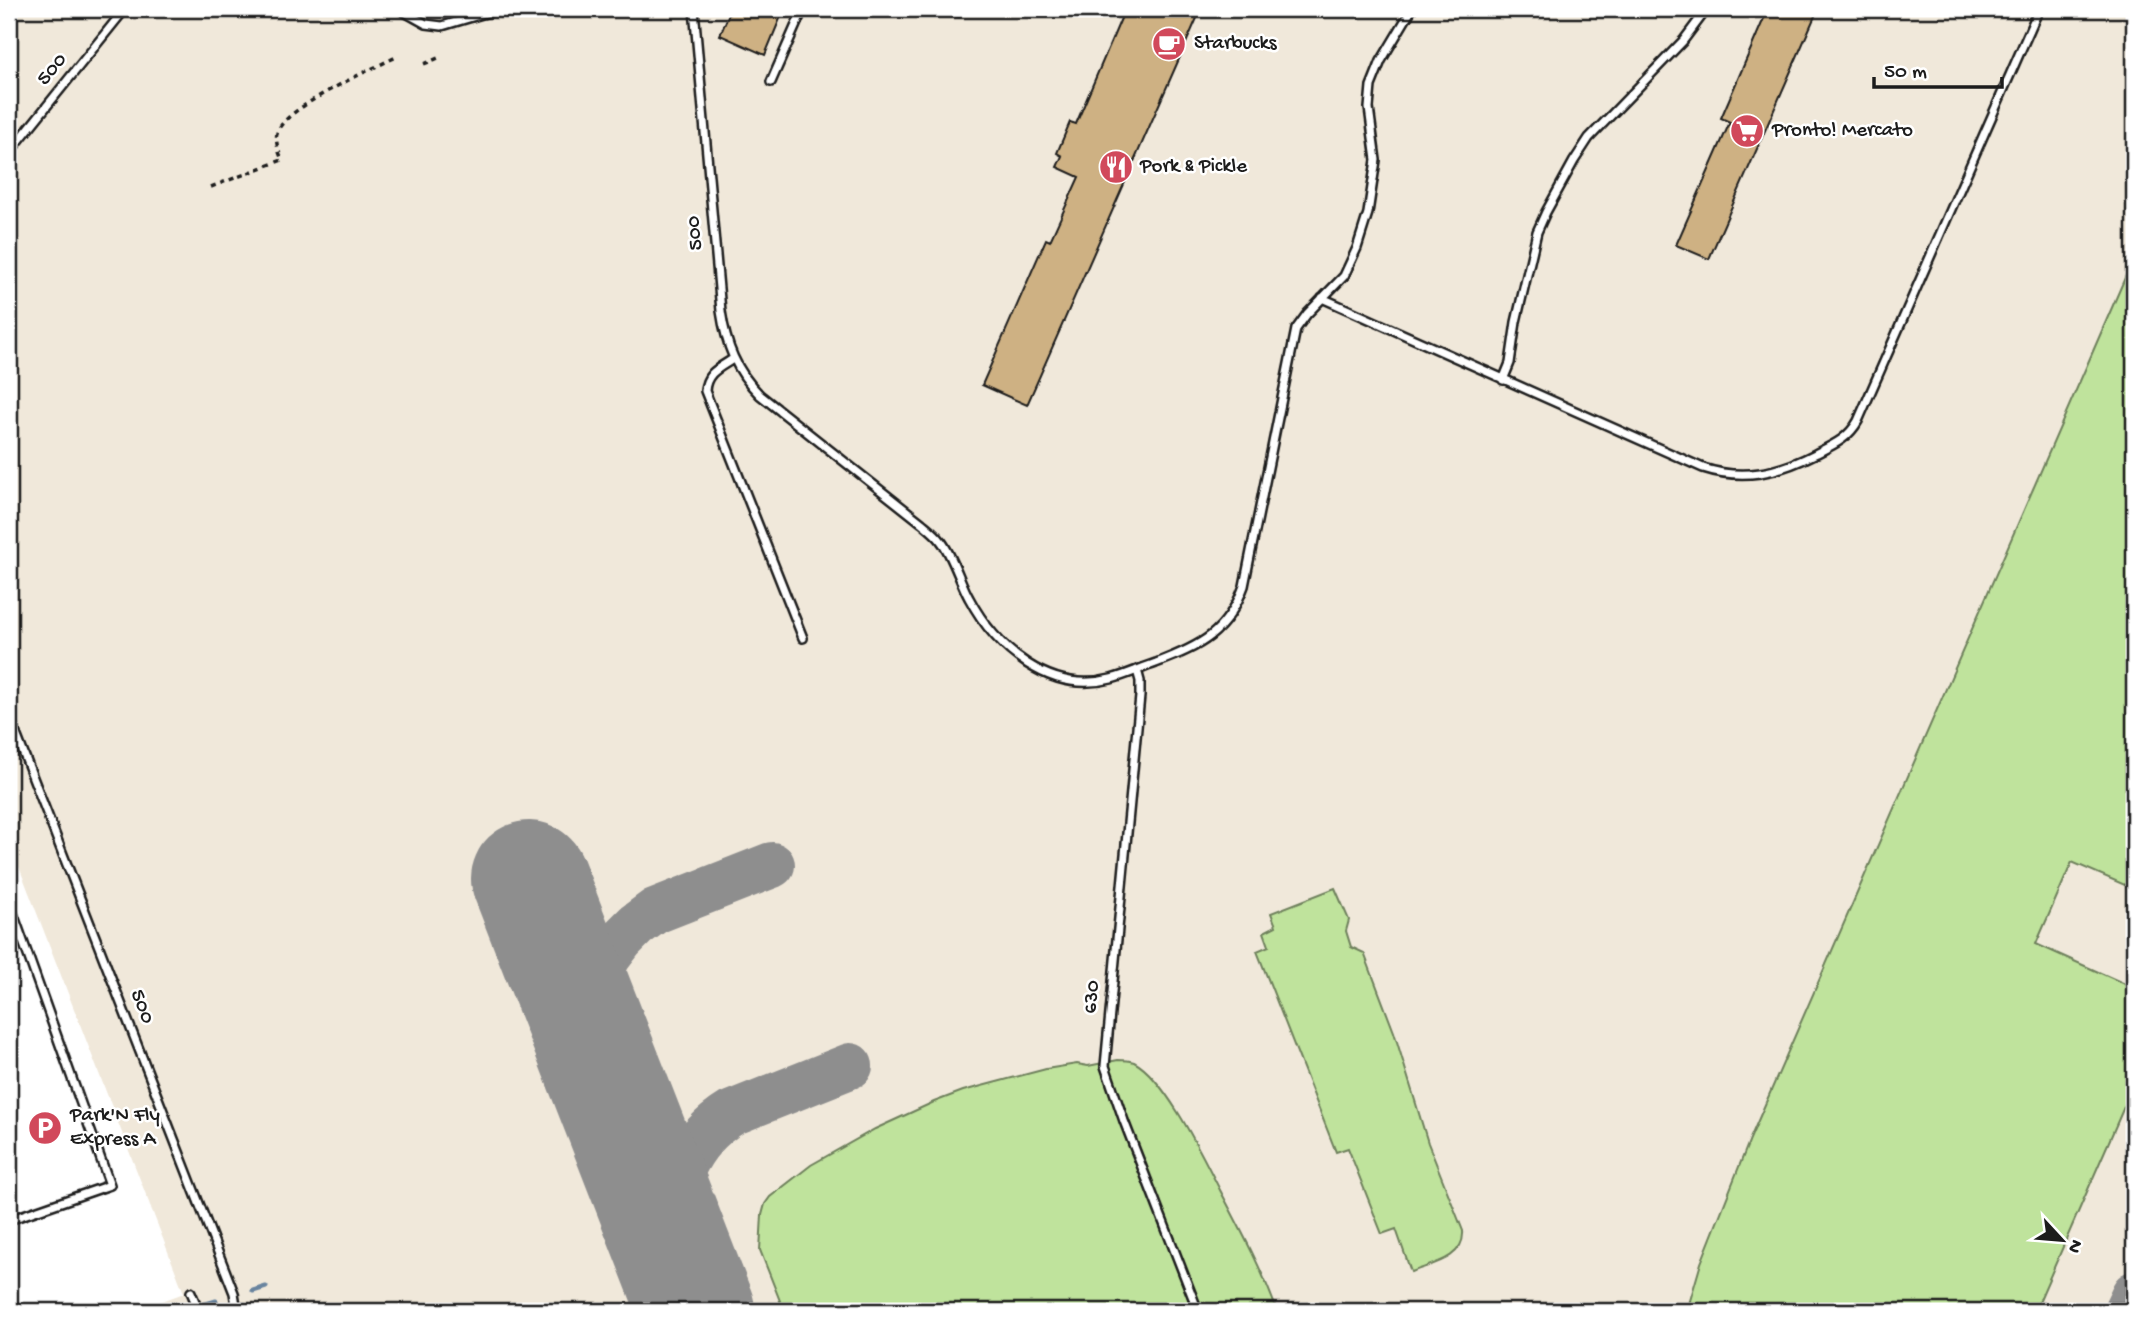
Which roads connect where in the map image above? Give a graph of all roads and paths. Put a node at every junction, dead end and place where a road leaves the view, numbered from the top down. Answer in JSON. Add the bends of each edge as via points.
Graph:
{"nodes":[{"id":1,"x":125,"y":9,"type":"edge"},
{"id":2,"x":399,"y":9,"type":"edge"},
{"id":3,"x":499,"y":9,"type":"edge"},
{"id":4,"x":694,"y":9,"type":"edge"},
{"id":5,"x":803,"y":9,"type":"edge"},
{"id":6,"x":1412,"y":9,"type":"edge"},
{"id":7,"x":1707,"y":9,"type":"edge"},
{"id":8,"x":2039,"y":9,"type":"edge"},
{"id":9,"x":396,"y":57,"type":"dead end"},
{"id":10,"x":438,"y":58,"type":"dead end"},
{"id":11,"x":424,"y":64,"type":"dead end"},
{"id":12,"x":771,"y":82,"type":"dead end"},
{"id":13,"x":9,"y":153,"type":"edge"},
{"id":14,"x":211,"y":187,"type":"dead end"},
{"id":15,"x":1322,"y":298,"type":"junction"},
{"id":16,"x":733,"y":359,"type":"junction"},
{"id":17,"x":1503,"y":380,"type":"junction"},
{"id":18,"x":803,"y":638,"type":"dead end"},
{"id":19,"x":1137,"y":670,"type":"junction"},
{"id":20,"x":9,"y":716,"type":"edge"},
{"id":21,"x":9,"y":902,"type":"edge"},
{"id":22,"x":9,"y":1220,"type":"edge"},
{"id":23,"x":191,"y":1292,"type":"dead end"},
{"id":24,"x":199,"y":1311,"type":"edge"},
{"id":25,"x":237,"y":1311,"type":"edge"},
{"id":26,"x":1199,"y":1311,"type":"edge"}],
"edges":[{"from":1,"to":13,"type":"lane","name":"500"},
{"from":2,"to":3,"type":"lane","via":[[426,24],[442,26]]},
{"from":4,"to":16,"type":"lane","name":"500","via":[[721,312]]},
{"from":5,"to":12,"type":"lane"},
{"from":6,"to":15,"type":"lane","name":"500","via":[[1371,86],[1376,160],[1365,224],[1348,269]]},
{"from":7,"to":17,"type":"lane","via":[[1683,41],[1590,138],[1553,198],[1537,233]]},
{"from":8,"to":17,"type":"lane","via":[[1858,421],[1843,440],[1783,469],[1753,475],[1723,473]]},
{"from":9,"to":14,"type":"path","via":[[328,91],[281,125],[276,136],[282,160]]},
{"from":10,"to":11,"type":"path"},
{"from":15,"to":17,"type":"lane"},
{"from":15,"to":19,"type":"lane","name":"500","via":[[1296,329],[1244,586],[1236,606],[1209,639]]},
{"from":16,"to":18,"type":"lane","via":[[711,374],[705,391]]},
{"from":16,"to":19,"type":"lane","name":"500","via":[[753,387],[939,539],[991,632],[1025,663],[1042,673],[1082,681],[1109,680]]},
{"from":19,"to":26,"type":"lane","name":"630","via":[[1141,686],[1105,1066]]},
{"from":20,"to":25,"type":"lane","name":"500","via":[[234,1293]]},
{"from":21,"to":22,"type":"lane","via":[[110,1185]]},
{"from":23,"to":24,"type":"lane"}]}
